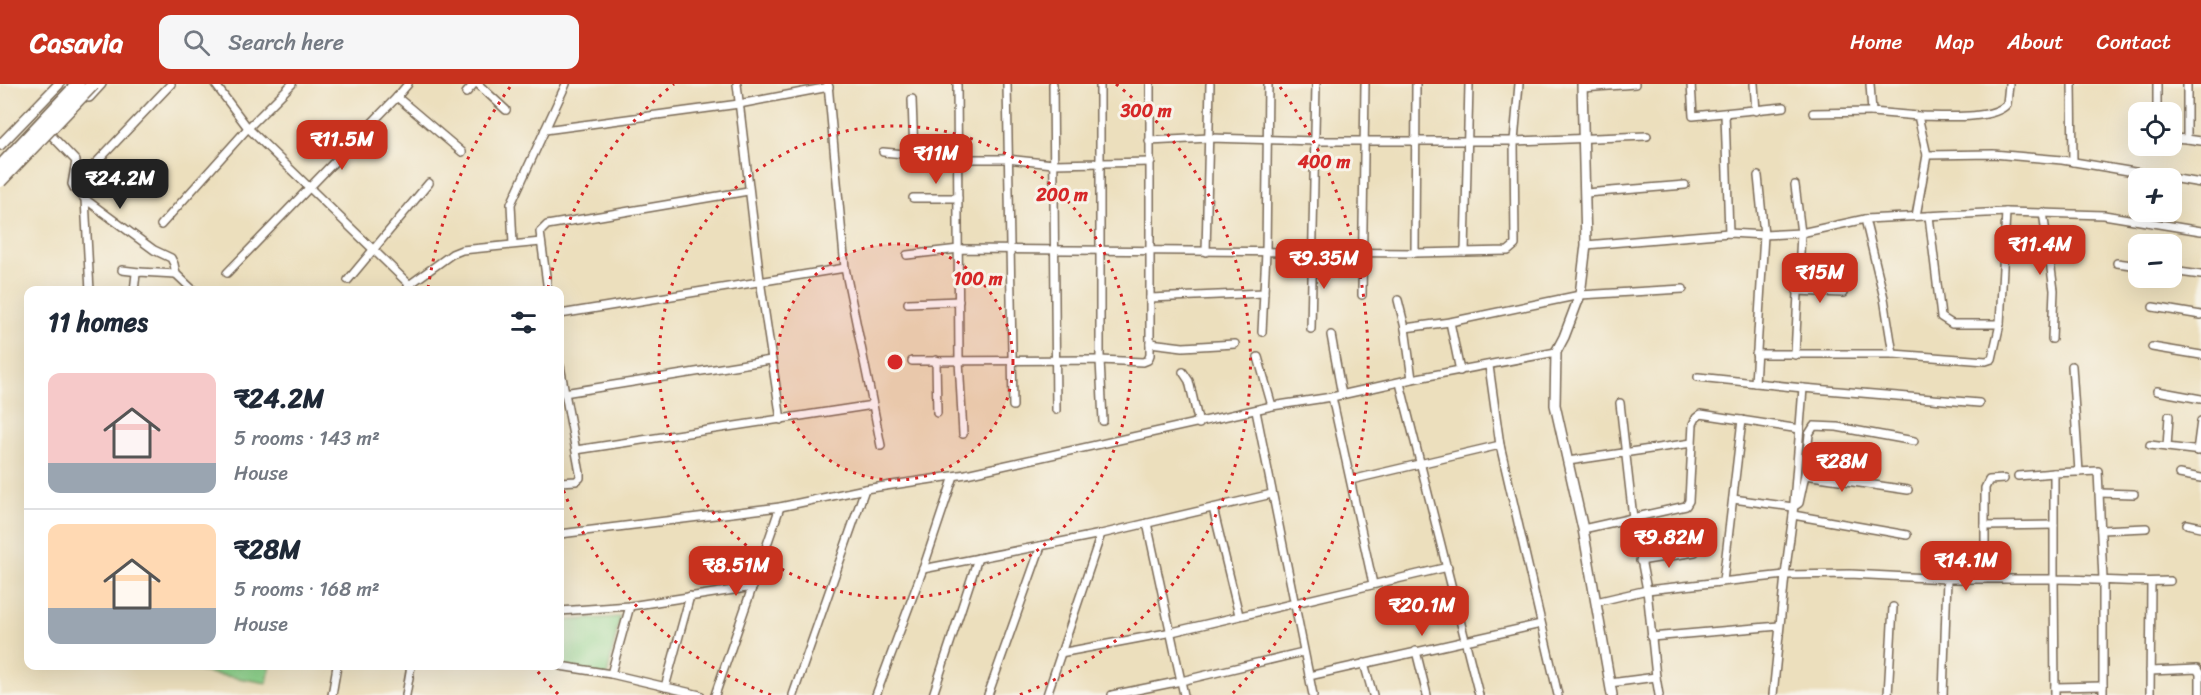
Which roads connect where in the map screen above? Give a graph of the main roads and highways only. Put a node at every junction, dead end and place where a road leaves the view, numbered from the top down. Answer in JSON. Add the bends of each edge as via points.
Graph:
{"nodes":[{"id":1,"x":78,"y":84,"type":"edge"},
{"id":2,"x":93,"y":88,"type":"edge"},
{"id":3,"x":0,"y":167,"type":"edge"},
{"id":4,"x":0,"y":181,"type":"edge"}],
"edges":[{"from":1,"to":3,"type":"highway","bridge":true},
{"from":2,"to":4,"type":"highway","bridge":true}]}
